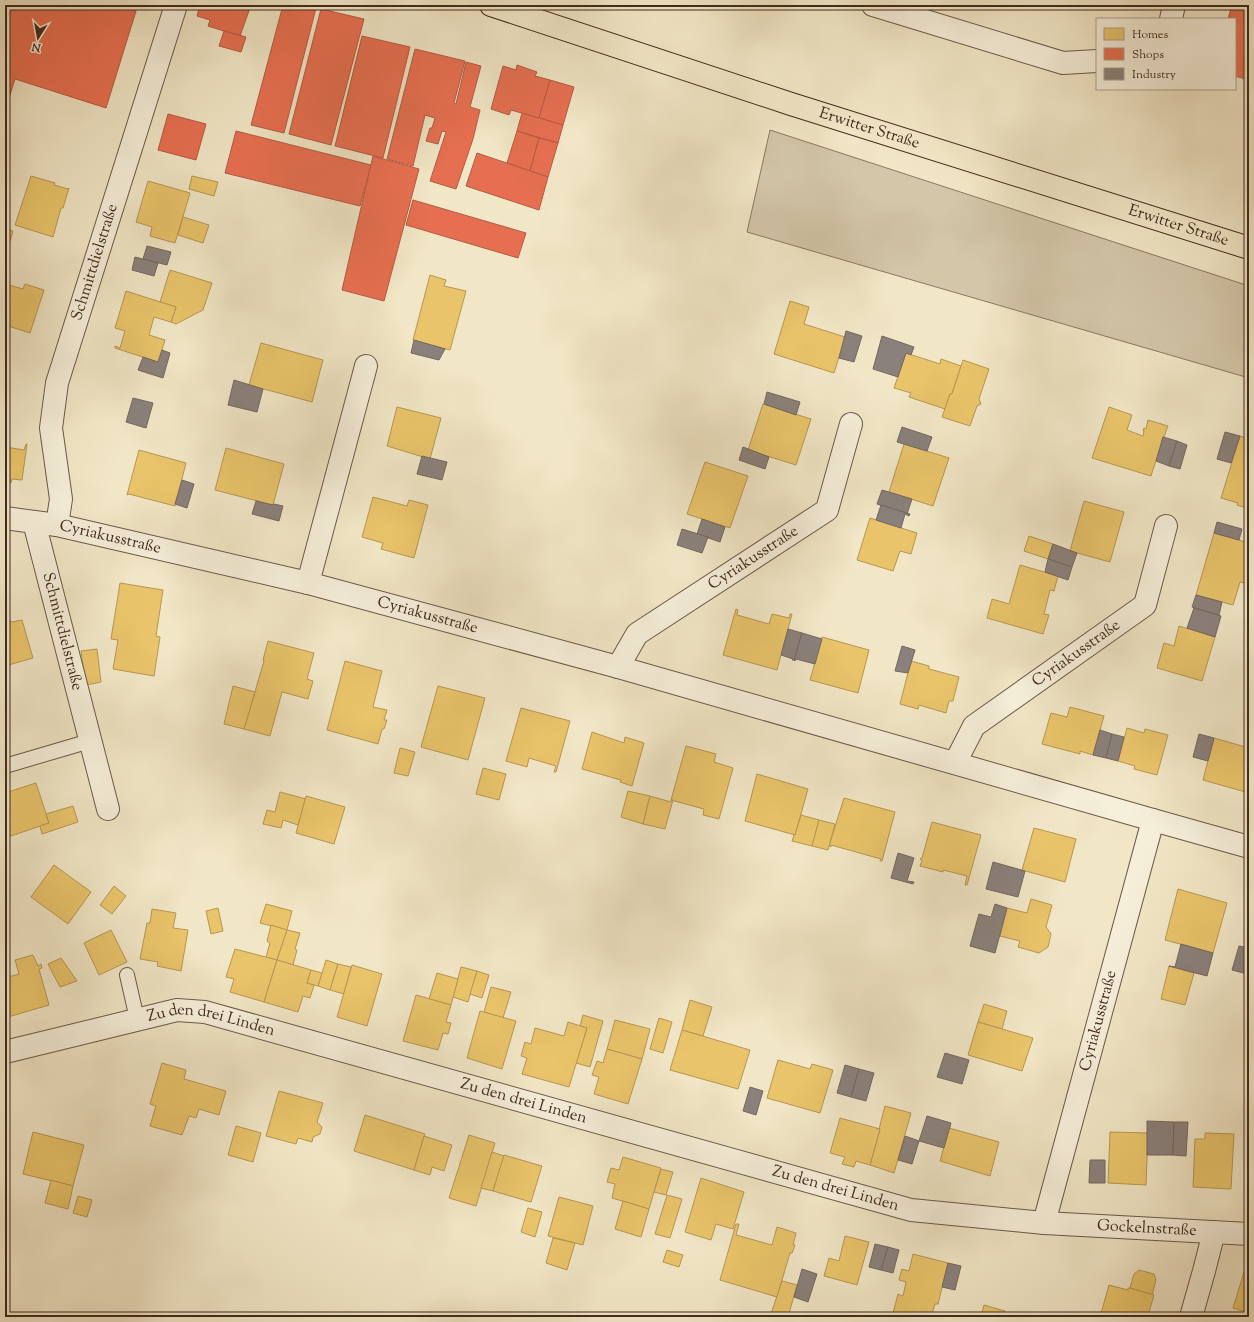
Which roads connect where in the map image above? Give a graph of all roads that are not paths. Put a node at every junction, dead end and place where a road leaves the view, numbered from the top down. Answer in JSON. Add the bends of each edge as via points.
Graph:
{"nodes":[{"id":1,"x":176,"y":5,"type":"edge"},
{"id":2,"x":492,"y":5,"type":"edge"},
{"id":3,"x":873,"y":5,"type":"edge"},
{"id":4,"x":1174,"y":5,"type":"edge"},
{"id":5,"x":1171,"y":18,"type":"edge"},
{"id":6,"x":1096,"y":61,"type":"edge"},
{"id":7,"x":1249,"y":248,"type":"edge"},
{"id":8,"x":366,"y":366,"type":"dead end"},
{"id":9,"x":851,"y":424,"type":"dead end"},
{"id":10,"x":5,"y":518,"type":"edge"},
{"id":11,"x":34,"y":522,"type":"junction"},
{"id":12,"x":57,"y":525,"type":"junction"},
{"id":13,"x":1166,"y":526,"type":"dead end"},
{"id":14,"x":308,"y":583,"type":"junction"},
{"id":15,"x":618,"y":667,"type":"junction"},
{"id":16,"x":90,"y":741,"type":"junction"},
{"id":17,"x":955,"y":763,"type":"junction"},
{"id":18,"x":5,"y":766,"type":"edge"},
{"id":19,"x":108,"y":809,"type":"dead end"},
{"id":20,"x":1153,"y":820,"type":"junction"},
{"id":21,"x":1249,"y":847,"type":"edge"},
{"id":22,"x":128,"y":975,"type":"dead end"},
{"id":23,"x":137,"y":1019,"type":"junction"},
{"id":24,"x":5,"y":1052,"type":"edge"},
{"id":25,"x":1044,"y":1223,"type":"junction"},
{"id":26,"x":1214,"y":1232,"type":"junction"},
{"id":27,"x":1249,"y":1234,"type":"edge"},
{"id":28,"x":1191,"y":1317,"type":"edge"}],
"edges":[{"from":1,"to":12,"type":"street","name":"Schmittdielstraße","via":[[56,383],[51,428],[61,499]]},
{"from":2,"to":7,"type":"main road","name":"Erwitter Straße","via":[[791,104]]},
{"from":3,"to":6,"type":"street","via":[[1063,63]]},
{"from":4,"to":5,"type":"street"},
{"from":8,"to":14,"type":"street"},
{"from":9,"to":15,"type":"street","name":"Cyriakusstraße","via":[[827,510],[637,634]]},
{"from":10,"to":11,"type":"street","name":"Cyriakusstraße"},
{"from":11,"to":12,"type":"street","name":"Cyriakusstraße"},
{"from":11,"to":16,"type":"street","name":"Schmittdielstraße"},
{"from":12,"to":14,"type":"street","name":"Cyriakusstraße"},
{"from":13,"to":17,"type":"street","name":"Cyriakusstraße","via":[[1145,605],[974,726]]},
{"from":14,"to":15,"type":"street","name":"Cyriakusstraße"},
{"from":15,"to":17,"type":"street","name":"Cyriakusstraße"},
{"from":16,"to":18,"type":"lane"},
{"from":16,"to":19,"type":"street","name":"Schmittdielstraße"},
{"from":17,"to":20,"type":"street","name":"Cyriakusstraße"},
{"from":20,"to":21,"type":"street","name":"Cyriakusstraße"},
{"from":20,"to":25,"type":"street","name":"Cyriakusstraße"},
{"from":22,"to":23,"type":"lane"},
{"from":23,"to":24,"type":"street","name":"Zu den drei Linden"},
{"from":23,"to":25,"type":"street","name":"Zu den drei Linden","via":[[177,1010],[205,1012],[911,1210]]},
{"from":25,"to":26,"type":"street","name":"Gockelnstraße"},
{"from":26,"to":27,"type":"street","name":"Gockelnstraße"},
{"from":26,"to":28,"type":"street"}]}
